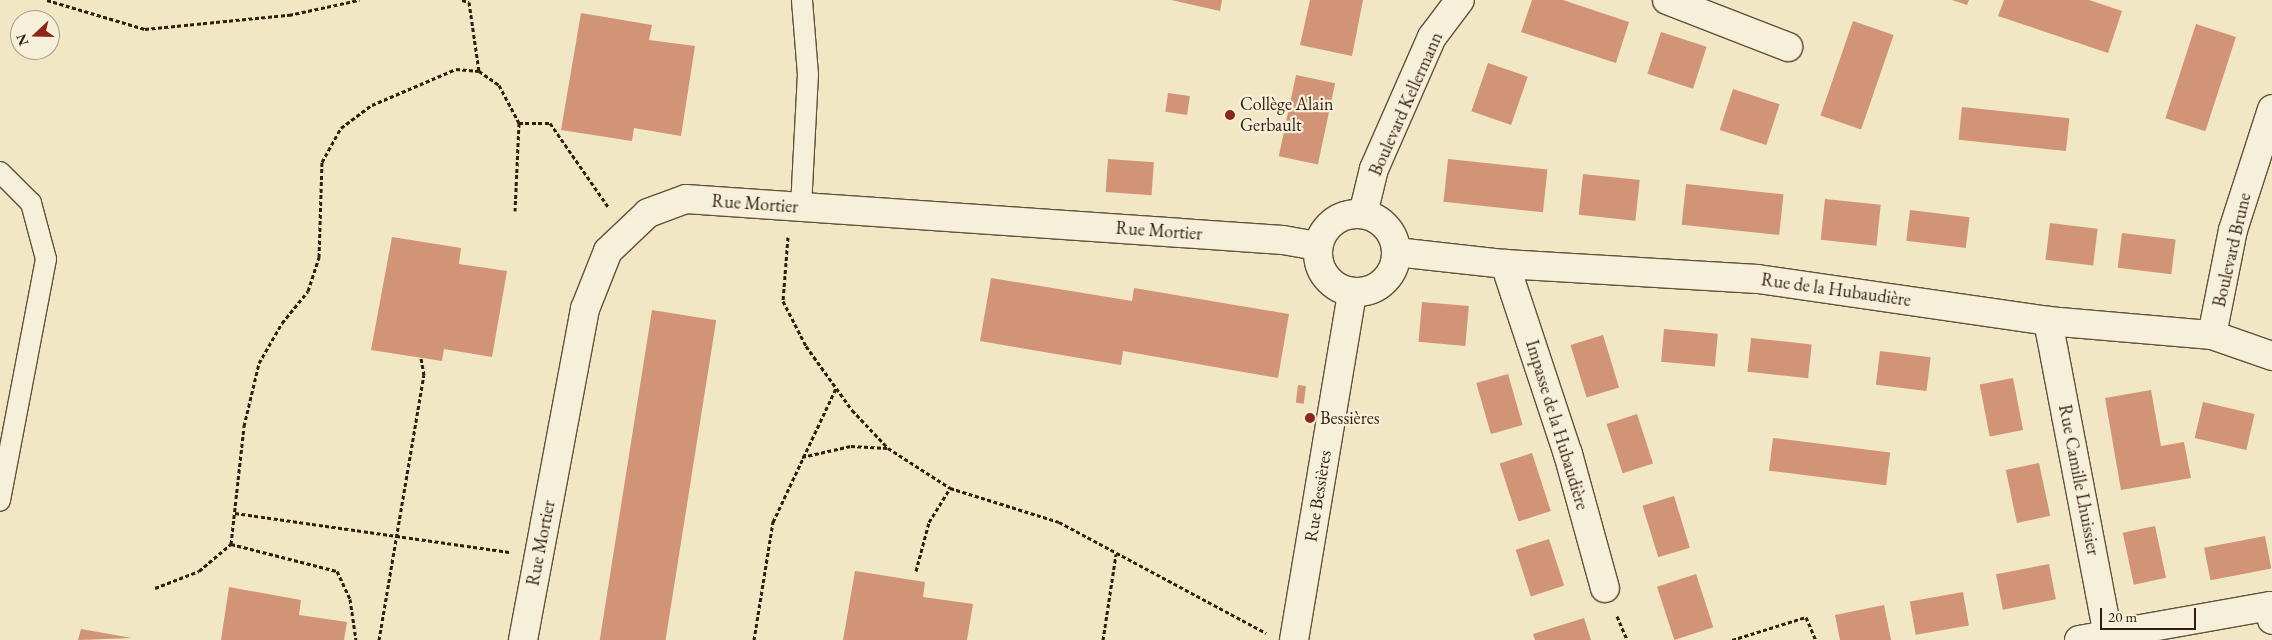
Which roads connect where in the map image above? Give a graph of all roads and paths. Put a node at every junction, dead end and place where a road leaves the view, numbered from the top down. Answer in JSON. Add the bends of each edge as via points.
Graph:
{"nodes":[{"id":1,"x":47,"y":0,"type":"edge"},
{"id":2,"x":359,"y":0,"type":"edge"},
{"id":3,"x":462,"y":0,"type":"edge"},
{"id":4,"x":802,"y":0,"type":"edge"},
{"id":5,"x":1460,"y":0,"type":"edge"},
{"id":6,"x":1667,"y":0,"type":"edge"},
{"id":7,"x":1788,"y":47,"type":"dead end"},
{"id":8,"x":479,"y":72,"type":"junction"},
{"id":9,"x":2272,"y":109,"type":"edge"},
{"id":10,"x":519,"y":123,"type":"junction"},
{"id":11,"x":0,"y":172,"type":"edge"},
{"id":12,"x":796,"y":207,"type":"junction"},
{"id":13,"x":515,"y":211,"type":"dead end"},
{"id":14,"x":1363,"y":214,"type":"junction"},
{"id":15,"x":627,"y":233,"type":"junction"},
{"id":16,"x":1318,"y":246,"type":"junction"},
{"id":17,"x":1396,"y":252,"type":"junction"},
{"id":18,"x":1505,"y":264,"type":"junction"},
{"id":19,"x":1352,"y":292,"type":"junction"},
{"id":20,"x":2048,"y":321,"type":"junction"},
{"id":21,"x":2212,"y":335,"type":"junction"},
{"id":22,"x":2272,"y":356,"type":"edge"},
{"id":23,"x":421,"y":358,"type":"dead end"},
{"id":24,"x":836,"y":388,"type":"junction"},
{"id":25,"x":888,"y":448,"type":"junction"},
{"id":26,"x":801,"y":457,"type":"junction"},
{"id":27,"x":950,"y":488,"type":"junction"},
{"id":28,"x":0,"y":501,"type":"edge"},
{"id":29,"x":235,"y":514,"type":"junction"},
{"id":30,"x":397,"y":536,"type":"junction"},
{"id":31,"x":231,"y":544,"type":"junction"},
{"id":32,"x":1116,"y":554,"type":"junction"},
{"id":33,"x":539,"y":556,"type":"junction"},
{"id":34,"x":916,"y":571,"type":"dead end"},
{"id":35,"x":155,"y":588,"type":"dead end"},
{"id":36,"x":1605,"y":588,"type":"dead end"},
{"id":37,"x":2272,"y":620,"type":"edge"},
{"id":38,"x":2108,"y":637,"type":"edge"},
{"id":39,"x":1282,"y":638,"type":"edge"},
{"id":40,"x":356,"y":640,"type":"edge"},
{"id":41,"x":379,"y":640,"type":"edge"},
{"id":42,"x":523,"y":640,"type":"edge"},
{"id":43,"x":754,"y":640,"type":"edge"},
{"id":44,"x":1103,"y":640,"type":"edge"},
{"id":45,"x":1732,"y":640,"type":"edge"},
{"id":46,"x":1816,"y":640,"type":"edge"},
{"id":47,"x":2079,"y":640,"type":"edge"}],
"edges":[{"from":1,"to":2,"type":"path","via":[[145,29],[289,15]]},
{"from":3,"to":8,"type":"path","via":[[469,2]]},
{"from":4,"to":12,"type":"lane","via":[[808,75]]},
{"from":5,"to":14,"type":"street","name":"Boulevard Kellermann","via":[[1432,37],[1374,169]]},
{"from":6,"to":7,"type":"street"},
{"from":8,"to":10,"type":"path","via":[[498,85]]},
{"from":8,"to":29,"type":"path","via":[[456,69],[372,105],[341,128],[322,162],[319,257],[308,291],[282,323],[259,364],[244,426]]},
{"from":9,"to":21,"type":"street","name":"Boulevard Brune","via":[[2233,230]]},
{"from":10,"to":13,"type":"path"},
{"from":10,"to":15,"type":"path","via":[[550,123]]},
{"from":11,"to":28,"type":"lane","via":[[31,203],[46,259]]},
{"from":12,"to":15,"type":"street","name":"Rue Mortier","via":[[686,199],[648,213]]},
{"from":12,"to":16,"type":"street","name":"Rue Mortier","via":[[1283,240]]},
{"from":12,"to":24,"type":"path","via":[[783,301],[806,346]]},
{"from":14,"to":16,"type":"street","via":[[1351,214],[1329,224]]},
{"from":14,"to":17,"type":"street","via":[[1387,227]]},
{"from":15,"to":33,"type":"street","name":"Rue Mortier","via":[[608,251],[585,309]]},
{"from":16,"to":19,"type":"street","via":[[1321,271],[1340,289]]},
{"from":17,"to":18,"type":"street","name":"Rue de la Hubaudière"},
{"from":17,"to":19,"type":"street","via":[[1394,265],[1383,282],[1366,292]]},
{"from":18,"to":20,"type":"street","name":"Rue de la Hubaudière","via":[[1758,279]]},
{"from":18,"to":36,"type":"street","name":"Impasse de la Hubaudière","via":[[1568,454]]},
{"from":19,"to":39,"type":"street","name":"Rue Bessières"},
{"from":20,"to":21,"type":"street","name":"Rue de la Hubaudière"},
{"from":20,"to":38,"type":"street","name":"Rue Camille Lhuissier"},
{"from":21,"to":22,"type":"street","name":"Rue de la Hubaudière"},
{"from":23,"to":30,"type":"path","via":[[424,375]]},
{"from":24,"to":25,"type":"path"},
{"from":24,"to":26,"type":"path"},
{"from":25,"to":26,"type":"path","via":[[851,446]]},
{"from":25,"to":27,"type":"path"},
{"from":26,"to":43,"type":"path","via":[[773,522]]},
{"from":27,"to":32,"type":"path","via":[[1059,522]]},
{"from":27,"to":34,"type":"path","via":[[929,522]]},
{"from":29,"to":30,"type":"path"},
{"from":29,"to":31,"type":"path"},
{"from":30,"to":33,"type":"path"},
{"from":30,"to":41,"type":"path"},
{"from":31,"to":35,"type":"path","via":[[199,571]]},
{"from":31,"to":40,"type":"path","via":[[338,571],[350,599]]},
{"from":32,"to":39,"type":"path"},
{"from":32,"to":44,"type":"path"},
{"from":33,"to":42,"type":"street","name":"Rue Mortier"},
{"from":37,"to":38,"type":"street","via":[[2270,606]]},
{"from":38,"to":47,"type":"street"},
{"from":45,"to":46,"type":"path","via":[[1806,617]]}]}
